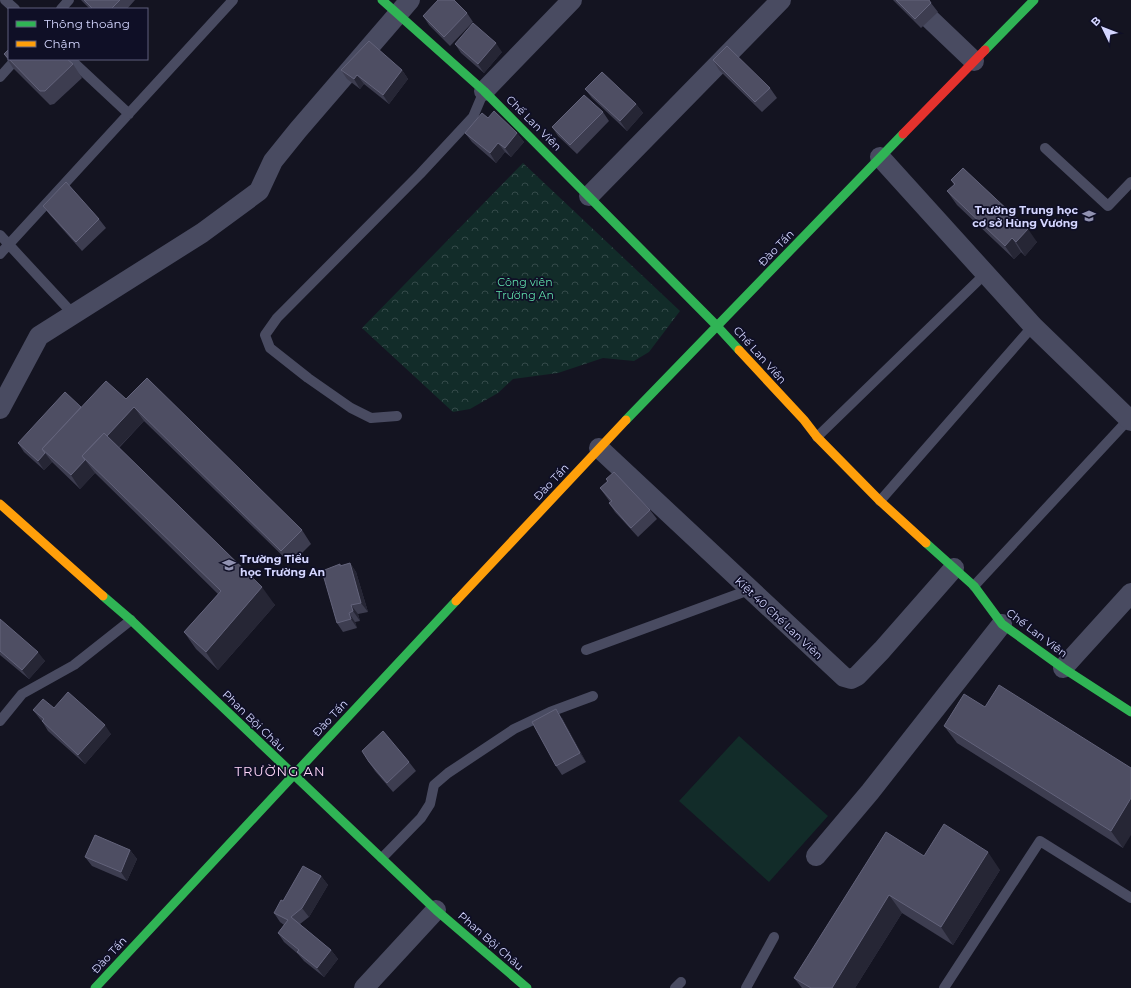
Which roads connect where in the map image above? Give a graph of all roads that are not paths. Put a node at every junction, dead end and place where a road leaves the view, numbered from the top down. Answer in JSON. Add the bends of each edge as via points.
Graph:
{"nodes":[{"id":1,"x":5,"y":0,"type":"edge"},
{"id":2,"x":69,"y":0,"type":"edge"},
{"id":3,"x":233,"y":0,"type":"edge"},
{"id":4,"x":382,"y":0,"type":"edge"},
{"id":5,"x":572,"y":0,"type":"edge"},
{"id":6,"x":781,"y":0,"type":"edge"},
{"id":7,"x":910,"y":0,"type":"edge"},
{"id":8,"x":1034,"y":0,"type":"edge"},
{"id":9,"x":404,"y":7,"type":"edge"},
{"id":10,"x":14,"y":8,"type":"edge"},
{"id":11,"x":62,"y":8,"type":"edge"},
{"id":12,"x":15,"y":60,"type":"edge"},
{"id":13,"x":71,"y":60,"type":"edge"},
{"id":14,"x":974,"y":61,"type":"junction"},
{"id":15,"x":0,"y":77,"type":"edge"},
{"id":16,"x":484,"y":91,"type":"junction"},
{"id":17,"x":129,"y":114,"type":"junction"},
{"id":18,"x":1044,"y":148,"type":"dead end"},
{"id":19,"x":880,"y":156,"type":"junction"},
{"id":20,"x":1131,"y":182,"type":"edge"},
{"id":21,"x":589,"y":196,"type":"junction"},
{"id":22,"x":0,"y":236,"type":"edge"},
{"id":23,"x":9,"y":244,"type":"junction"},
{"id":24,"x":0,"y":254,"type":"edge"},
{"id":25,"x":986,"y":274,"type":"junction"},
{"id":26,"x":74,"y":315,"type":"junction"},
{"id":27,"x":717,"y":326,"type":"junction"},
{"id":28,"x":1033,"y":326,"type":"junction"},
{"id":29,"x":0,"y":409,"type":"edge"},
{"id":30,"x":397,"y":416,"type":"dead end"},
{"id":31,"x":1130,"y":420,"type":"edge"},
{"id":32,"x":816,"y":437,"type":"junction"},
{"id":33,"x":599,"y":448,"type":"junction"},
{"id":34,"x":880,"y":501,"type":"junction"},
{"id":35,"x":0,"y":504,"type":"edge"},
{"id":36,"x":954,"y":568,"type":"junction"},
{"id":37,"x":974,"y":586,"type":"junction"},
{"id":38,"x":749,"y":590,"type":"junction"},
{"id":39,"x":1131,"y":593,"type":"edge"},
{"id":40,"x":131,"y":620,"type":"junction"},
{"id":41,"x":1002,"y":624,"type":"junction"},
{"id":42,"x":586,"y":650,"type":"dead end"},
{"id":43,"x":1064,"y":668,"type":"junction"},
{"id":44,"x":593,"y":696,"type":"dead end"},
{"id":45,"x":1131,"y":712,"type":"edge"},
{"id":46,"x":0,"y":721,"type":"edge"},
{"id":47,"x":294,"y":775,"type":"junction"},
{"id":48,"x":816,"y":856,"type":"dead end"},
{"id":49,"x":382,"y":858,"type":"junction"},
{"id":50,"x":1131,"y":898,"type":"edge"},
{"id":51,"x":436,"y":910,"type":"junction"},
{"id":52,"x":774,"y":937,"type":"dead end"},
{"id":53,"x":95,"y":988,"type":"edge"},
{"id":54,"x":364,"y":988,"type":"edge"},
{"id":55,"x":527,"y":988,"type":"edge"},
{"id":56,"x":746,"y":988,"type":"edge"},
{"id":57,"x":944,"y":988,"type":"edge"}],
"edges":[{"from":1,"to":10,"type":"lane"},
{"from":2,"to":11,"type":"lane"},
{"from":3,"to":17,"type":"lane"},
{"from":4,"to":9,"type":"street","name":"Chế Lan Viên"},
{"from":5,"to":16,"type":"street"},
{"from":6,"to":21,"type":"street"},
{"from":7,"to":14,"type":"street"},
{"from":8,"to":14,"type":"street","name":"Đào Tấn"},
{"from":9,"to":16,"type":"street","name":"Chế Lan Viên"},
{"from":9,"to":26,"type":"street","via":[[273,160],[259,191],[202,233]]},
{"from":12,"to":15,"type":"lane"},
{"from":13,"to":17,"type":"lane"},
{"from":14,"to":19,"type":"street","name":"Đào Tấn"},
{"from":16,"to":21,"type":"street","name":"Chế Lan Viên"},
{"from":16,"to":30,"type":"lane","via":[[472,117],[420,174],[277,318],[265,335],[270,348],[351,408],[371,418]]},
{"from":17,"to":23,"type":"lane"},
{"from":18,"to":20,"type":"lane","via":[[1108,206]]},
{"from":19,"to":25,"type":"street"},
{"from":19,"to":27,"type":"street","name":"Đào Tấn"},
{"from":21,"to":27,"type":"street","name":"Chế Lan Viên"},
{"from":22,"to":23,"type":"lane"},
{"from":23,"to":24,"type":"lane"},
{"from":23,"to":26,"type":"lane"},
{"from":25,"to":28,"type":"street"},
{"from":25,"to":32,"type":"lane"},
{"from":26,"to":29,"type":"street","via":[[39,336]]},
{"from":27,"to":32,"type":"street","name":"Chế Lan Viên","via":[[804,420]]},
{"from":27,"to":33,"type":"street","name":"Đào Tấn"},
{"from":28,"to":31,"type":"street"},
{"from":28,"to":34,"type":"lane"},
{"from":31,"to":37,"type":"lane"},
{"from":32,"to":34,"type":"street","name":"Chế Lan Viên"},
{"from":33,"to":38,"type":"street","name":"Kiệt 40 Chế Lan Viên"},
{"from":33,"to":47,"type":"street","name":"Đào Tấn"},
{"from":34,"to":36,"type":"street","name":"Chế Lan Viên"},
{"from":35,"to":40,"type":"street","name":"Phan Bội Châu"},
{"from":36,"to":37,"type":"street","name":"Chế Lan Viên"},
{"from":36,"to":38,"type":"street","name":"Kiệt 40 Chế Lan Viên","via":[[882,650],[851,679],[844,677]]},
{"from":37,"to":41,"type":"street","name":"Chế Lan Viên"},
{"from":38,"to":42,"type":"lane"},
{"from":39,"to":43,"type":"street"},
{"from":40,"to":46,"type":"lane","via":[[74,665],[22,694]]},
{"from":40,"to":47,"type":"street","name":"Phan Bội Châu"},
{"from":41,"to":43,"type":"street","name":"Chế Lan Viên"},
{"from":41,"to":48,"type":"street","via":[[870,792]]},
{"from":43,"to":45,"type":"street","name":"Chế Lan Viên"},
{"from":44,"to":49,"type":"lane","via":[[514,729],[448,773],[434,784],[430,804],[421,818]]},
{"from":47,"to":49,"type":"street","name":"Phan Bội Châu"},
{"from":47,"to":53,"type":"street","name":"Đào Tấn"},
{"from":49,"to":51,"type":"street","name":"Phan Bội Châu"},
{"from":50,"to":57,"type":"lane","via":[[1040,841]]},
{"from":51,"to":54,"type":"street"},
{"from":51,"to":55,"type":"street","name":"Phan Bội Châu"},
{"from":52,"to":56,"type":"lane"}]}
